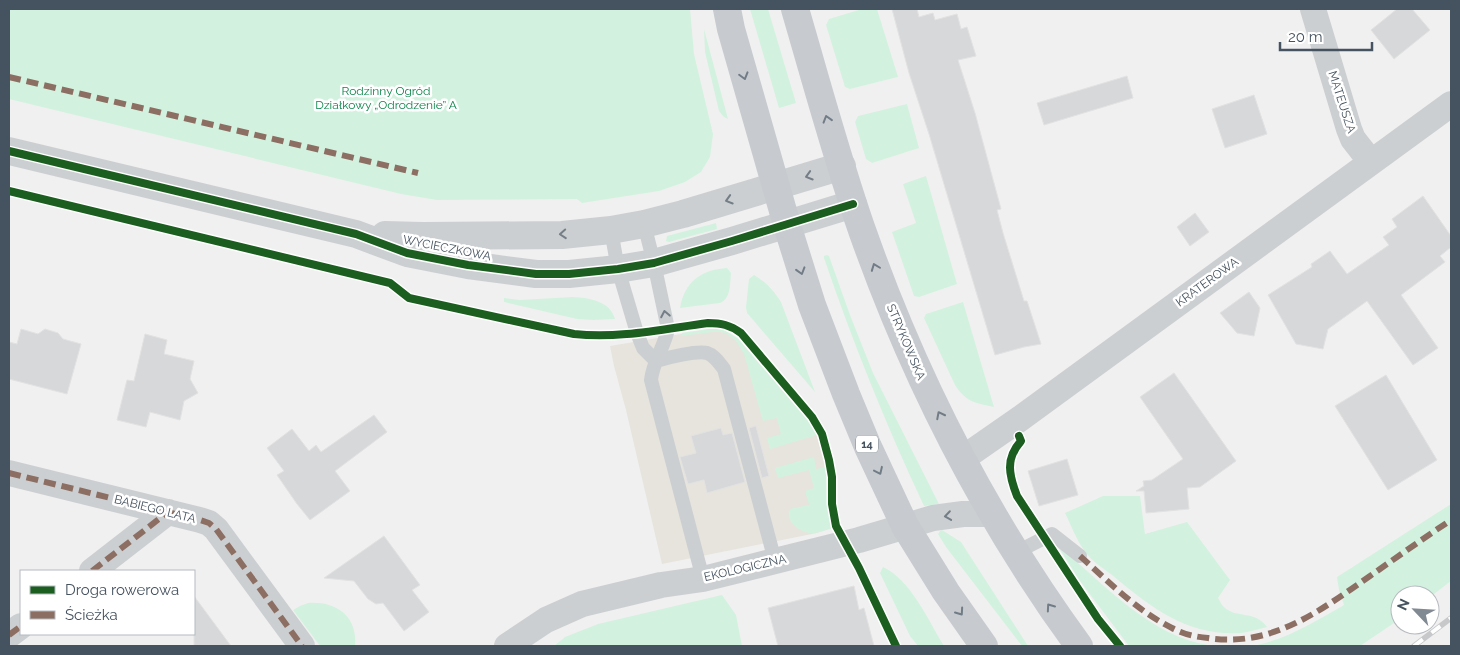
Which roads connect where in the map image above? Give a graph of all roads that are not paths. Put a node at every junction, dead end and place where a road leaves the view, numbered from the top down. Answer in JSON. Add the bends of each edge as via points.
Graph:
{"nodes":[{"id":1,"x":727,"y":9,"type":"edge"},
{"id":2,"x":795,"y":9,"type":"edge"},
{"id":3,"x":1313,"y":9,"type":"edge"},
{"id":4,"x":1451,"y":104,"type":"edge"},
{"id":5,"x":9,"y":152,"type":"edge"},
{"id":6,"x":1371,"y":162,"type":"junction"},
{"id":7,"x":842,"y":166,"type":"junction"},
{"id":8,"x":776,"y":186,"type":"junction"},
{"id":9,"x":853,"y":204,"type":"junction"},
{"id":10,"x":644,"y":224,"type":"junction"},
{"id":11,"x":787,"y":225,"type":"junction"},
{"id":12,"x":611,"y":230,"type":"junction"},
{"id":13,"x":356,"y":234,"type":"junction"},
{"id":14,"x":654,"y":263,"type":"junction"},
{"id":15,"x":618,"y":270,"type":"junction"},
{"id":16,"x":656,"y":361,"type":"junction"},
{"id":17,"x":962,"y":459,"type":"junction"},
{"id":18,"x":9,"y":474,"type":"edge"},
{"id":19,"x":168,"y":512,"type":"junction"},
{"id":20,"x":992,"y":514,"type":"junction"},
{"id":21,"x":905,"y":526,"type":"junction"},
{"id":22,"x":1015,"y":553,"type":"junction"},
{"id":23,"x":1080,"y":556,"type":"dead end"},
{"id":24,"x":775,"y":561,"type":"junction"},
{"id":25,"x":93,"y":570,"type":"edge"},
{"id":26,"x":703,"y":578,"type":"junction"},
{"id":27,"x":20,"y":627,"type":"edge"},
{"id":28,"x":9,"y":635,"type":"edge"},
{"id":29,"x":302,"y":646,"type":"edge"},
{"id":30,"x":507,"y":646,"type":"edge"},
{"id":31,"x":984,"y":646,"type":"edge"},
{"id":32,"x":1079,"y":646,"type":"edge"}],
"edges":[{"from":1,"to":8,"type":"main road","number":"14","one_way":true},
{"from":7,"to":2,"type":"main road","name":"STRYKOWSKA","one_way":true},
{"from":3,"to":6,"type":"street","name":"MATEUSZA","via":[[1349,129]]},
{"from":4,"to":6,"type":"street","name":"KRATEROWA"},
{"from":5,"to":13,"type":"street","name":"WYCIECZKOWA"},
{"from":6,"to":17,"type":"street","name":"KRATEROWA"},
{"from":7,"to":8,"type":"street","name":"WYCIECZKOWA","one_way":true},
{"from":7,"to":9,"type":"main road","name":"STRYKOWSKA"},
{"from":8,"to":10,"type":"street","name":"WYCIECZKOWA","one_way":true},
{"from":8,"to":11,"type":"main road","number":"14"},
{"from":9,"to":11,"type":"street","name":"WYCIECZKOWA"},
{"from":17,"to":9,"type":"main road","name":"STRYKOWSKA","one_way":true,"via":[[922,381]]},
{"from":10,"to":12,"type":"street","name":"WYCIECZKOWA"},
{"from":10,"to":14,"type":"lane"},
{"from":11,"to":14,"type":"street","name":"WYCIECZKOWA"},
{"from":11,"to":21,"type":"main road","number":"14","one_way":true,"via":[[812,305],[846,394]]},
{"from":12,"to":13,"type":"street","name":"WYCIECZKOWA","one_way":true,"via":[[502,236]]},
{"from":12,"to":15,"type":"lane"},
{"from":13,"to":15,"type":"street","name":"WYCIECZKOWA","via":[[407,253],[496,269],[536,274]]},
{"from":14,"to":15,"type":"street","name":"WYCIECZKOWA"},
{"from":16,"to":14,"type":"lane","one_way":true,"via":[[668,329]]},
{"from":15,"to":16,"type":"lane","via":[[637,333],[644,348]]},
{"from":16,"to":24,"type":"lane","via":[[706,352],[724,369]]},
{"from":16,"to":26,"type":"lane","via":[[651,380]]},
{"from":17,"to":20,"type":"main road","name":"STRYKOWSKA"},
{"from":18,"to":19,"type":"street","name":"BABIEGO LATA"},
{"from":19,"to":25,"type":"street"},
{"from":19,"to":29,"type":"street","name":"BABIEGO LATA","via":[[200,520],[216,528]]},
{"from":20,"to":21,"type":"street","name":"EKOLOGICZNA","one_way":true,"via":[[933,518]]},
{"from":20,"to":22,"type":"main road","name":"STRYKOWSKA"},
{"from":21,"to":24,"type":"street","name":"EKOLOGICZNA"},
{"from":21,"to":31,"type":"main road","number":"14","one_way":true},
{"from":22,"to":23,"type":"lane","via":[[1052,534]]},
{"from":32,"to":22,"type":"main road","name":"STRYKOWSKA","one_way":true},
{"from":24,"to":26,"type":"street","name":"EKOLOGICZNA"},
{"from":26,"to":30,"type":"street","name":"EKOLOGICZNA","via":[[582,604],[546,620]]},
{"from":27,"to":28,"type":"street"}]}
